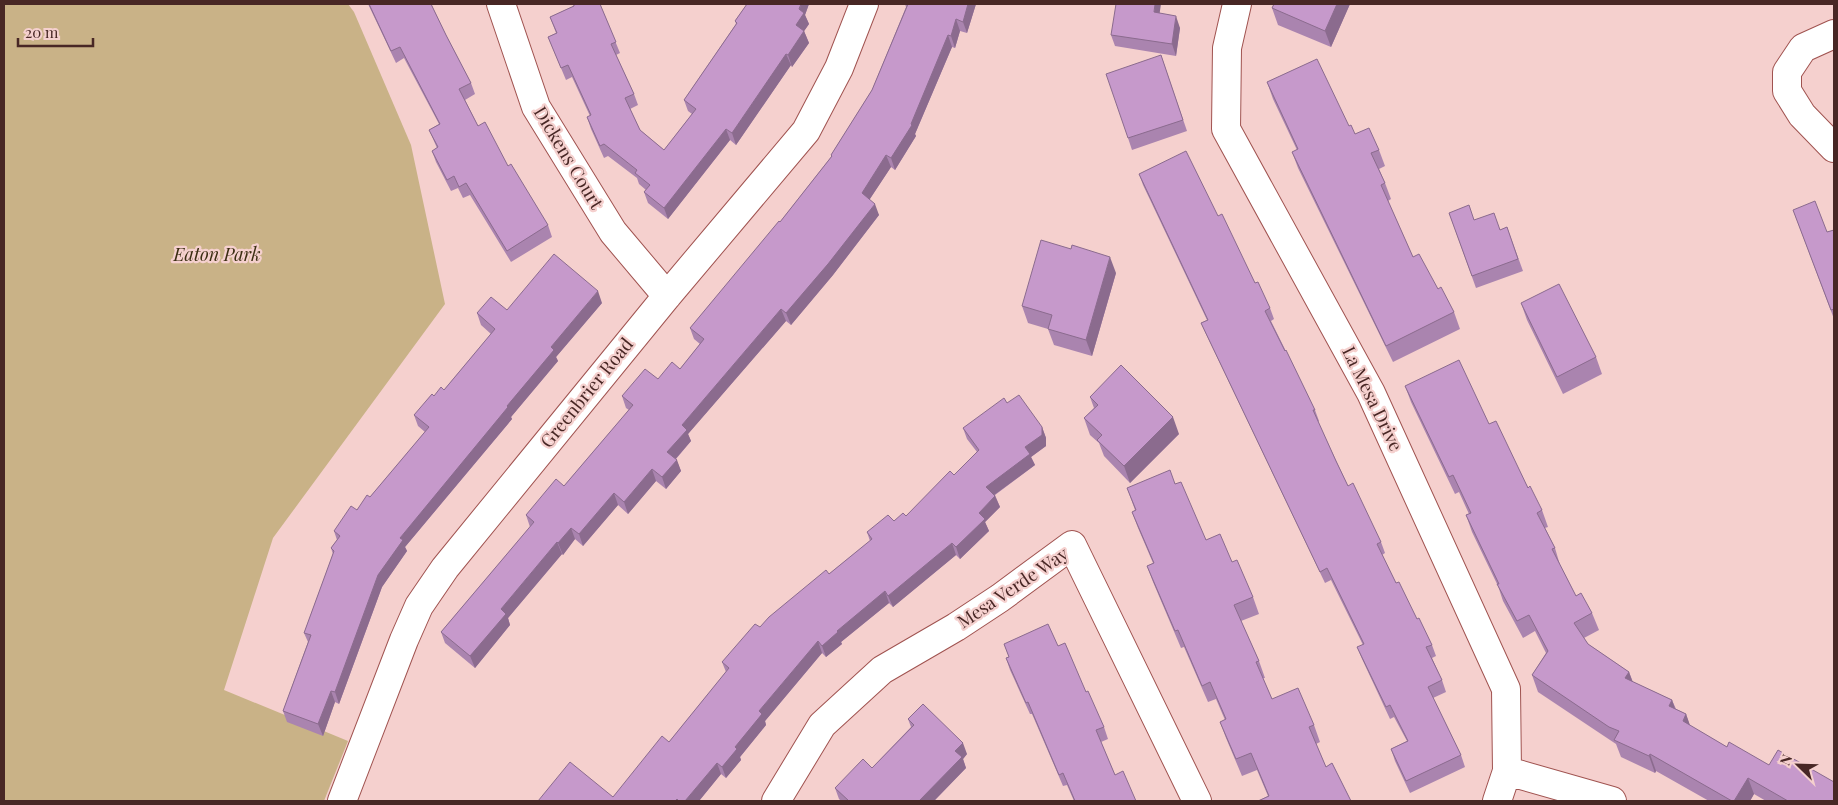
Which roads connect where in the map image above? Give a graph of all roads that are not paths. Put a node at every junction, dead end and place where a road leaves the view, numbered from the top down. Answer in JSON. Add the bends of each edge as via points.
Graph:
{"nodes":[{"id":1,"x":501,"y":4,"type":"edge"},
{"id":2,"x":864,"y":4,"type":"edge"},
{"id":3,"x":1237,"y":4,"type":"edge"},
{"id":4,"x":1834,"y":34,"type":"edge"},
{"id":5,"x":1834,"y":148,"type":"edge"},
{"id":6,"x":667,"y":296,"type":"junction"},
{"id":7,"x":1507,"y":771,"type":"junction"},
{"id":8,"x":342,"y":801,"type":"edge"},
{"id":9,"x":776,"y":801,"type":"edge"},
{"id":10,"x":1197,"y":801,"type":"edge"},
{"id":11,"x":1497,"y":801,"type":"edge"},
{"id":12,"x":1612,"y":801,"type":"edge"}],
"edges":[{"from":1,"to":6,"type":"street","name":"Dickens Court","via":[[536,107],[613,232]]},
{"from":2,"to":6,"type":"street","name":"Greenbrier Road","via":[[839,68],[806,131]]},
{"from":3,"to":7,"type":"street","name":"La Mesa Drive","via":[[1227,48],[1226,129],[1371,393],[1506,689]]},
{"from":4,"to":5,"type":"street","via":[[1803,48],[1787,72],[1787,91],[1802,116]]},
{"from":6,"to":8,"type":"street","name":"Greenbrier Road","via":[[445,568],[419,606]]},
{"from":7,"to":11,"type":"street","name":"La Mesa Drive"},
{"from":7,"to":12,"type":"street"},
{"from":9,"to":10,"type":"street","name":"Mesa Verde Way","via":[[822,725],[882,670],[956,627],[1072,545]]}]}
